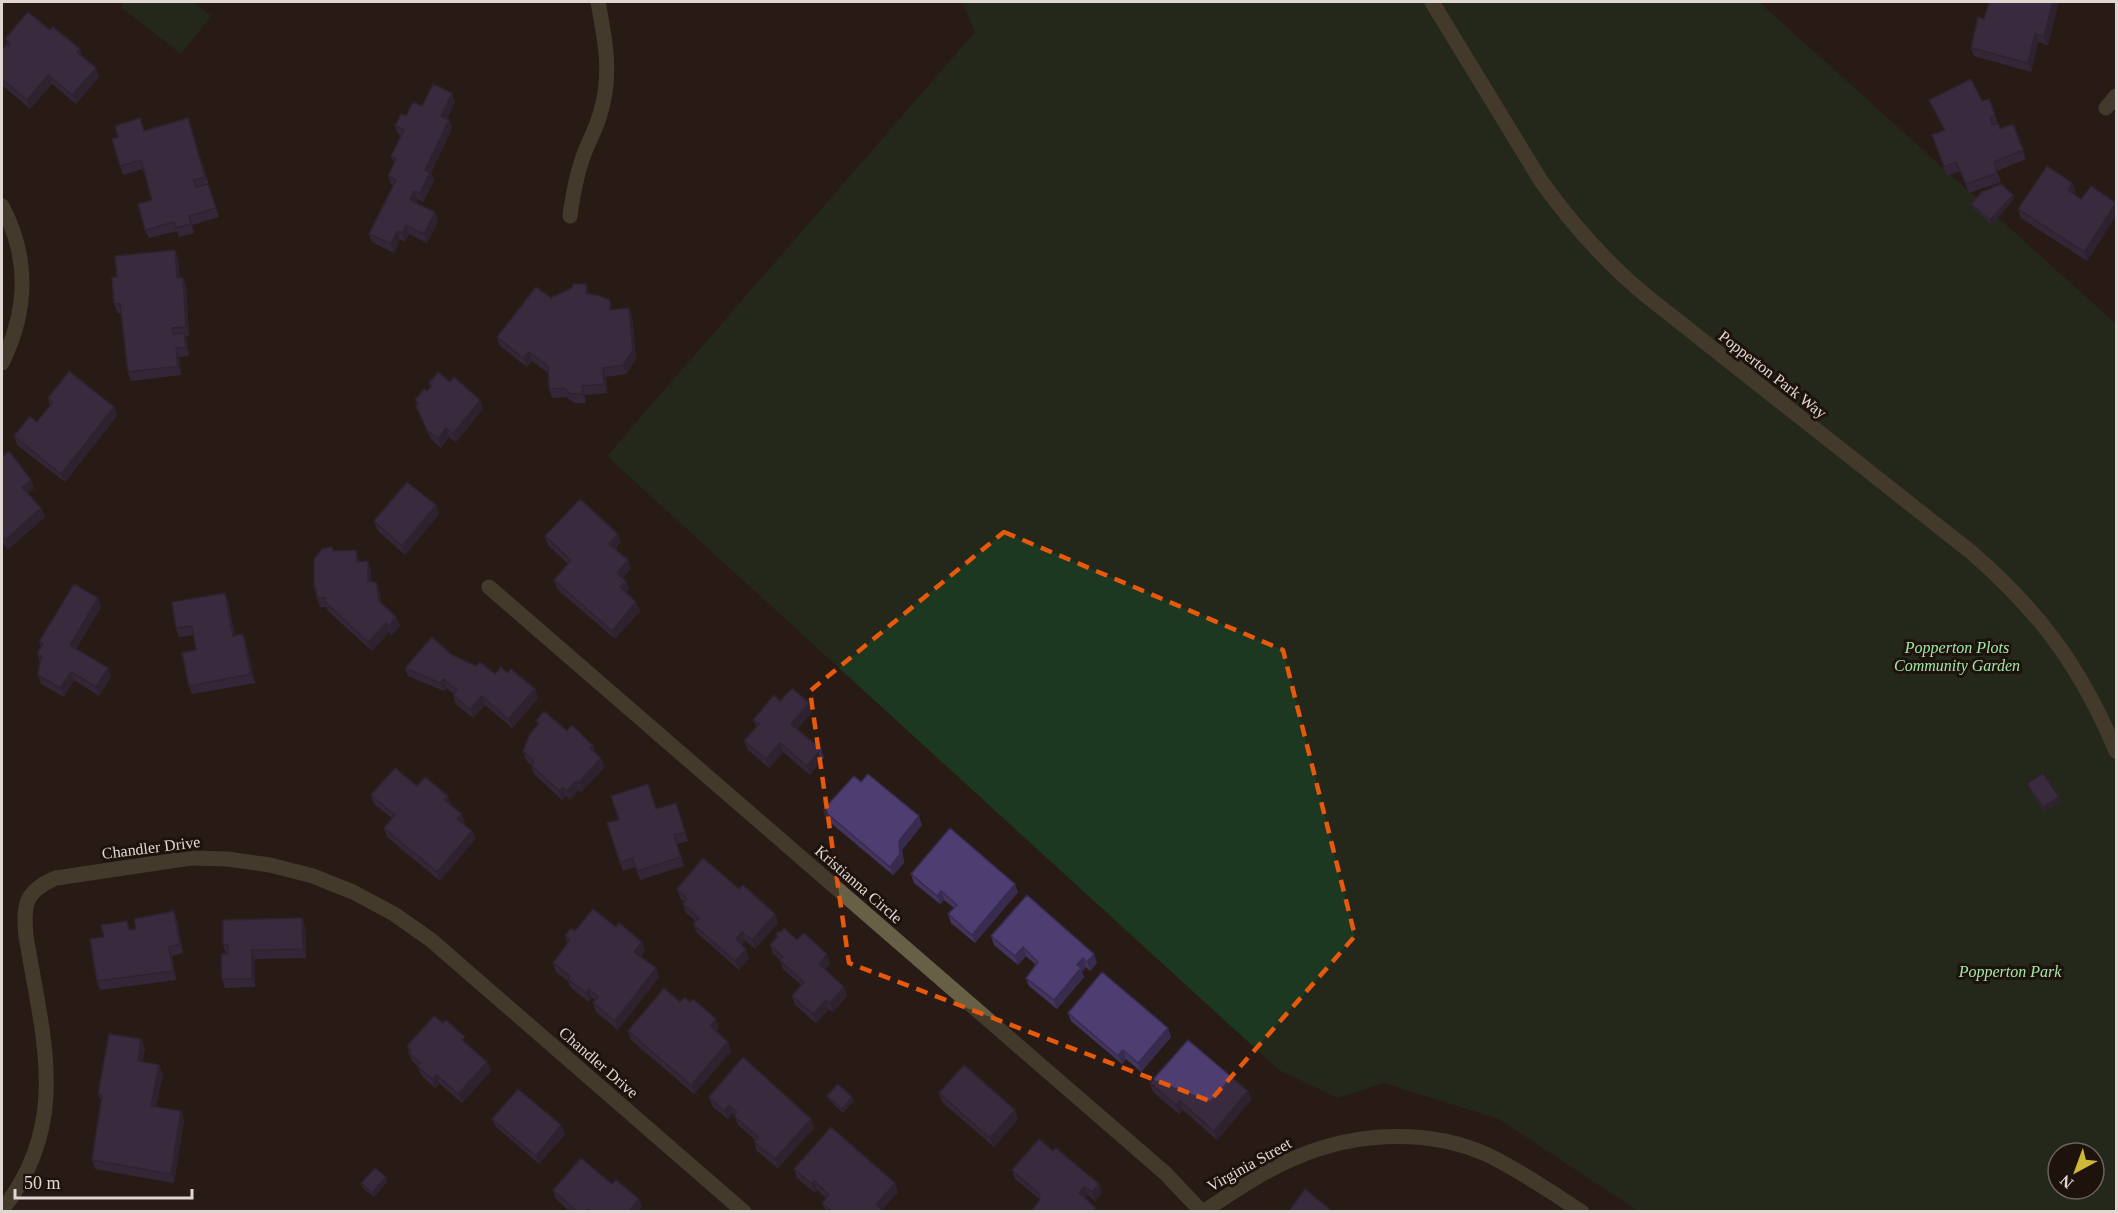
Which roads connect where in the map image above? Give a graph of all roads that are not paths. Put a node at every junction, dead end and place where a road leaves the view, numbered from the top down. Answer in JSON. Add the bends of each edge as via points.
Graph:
{"nodes":[{"id":1,"x":598,"y":2,"type":"edge"},
{"id":2,"x":1432,"y":2,"type":"edge"},
{"id":3,"x":2116,"y":96,"type":"edge"},
{"id":4,"x":2106,"y":108,"type":"dead end"},
{"id":5,"x":2,"y":206,"type":"edge"},
{"id":6,"x":570,"y":216,"type":"dead end"},
{"id":7,"x":2,"y":363,"type":"edge"},
{"id":8,"x":489,"y":587,"type":"dead end"},
{"id":9,"x":2116,"y":751,"type":"edge"},
{"id":10,"x":2,"y":1210,"type":"edge"},
{"id":11,"x":744,"y":1212,"type":"edge"},
{"id":12,"x":1202,"y":1212,"type":"edge"},
{"id":13,"x":1581,"y":1212,"type":"edge"}],
"edges":[{"from":1,"to":6,"type":"street","via":[[607,49],[606,90],[579,170]]},
{"from":2,"to":9,"type":"street","name":"Popperton Park Way","via":[[1541,181],[1605,259],[1641,292],[1999,577],[2025,603],[2070,661],[2089,691]]},
{"from":3,"to":4,"type":"street"},
{"from":5,"to":7,"type":"street","via":[[16,238],[22,282],[15,334]]},
{"from":8,"to":12,"type":"street","name":"Kristianna Circle","via":[[1165,1173]]},
{"from":10,"to":11,"type":"street","name":"Chandler Drive","via":[[15,1193],[38,1145],[48,1094],[48,1069],[24,914],[29,894],[56,878],[190,858],[270,865],[313,876],[394,914],[440,948]]},
{"from":12,"to":13,"type":"street","name":"Virginia Street","via":[[1296,1157],[1325,1146],[1387,1136],[1457,1144],[1486,1154]]}]}
